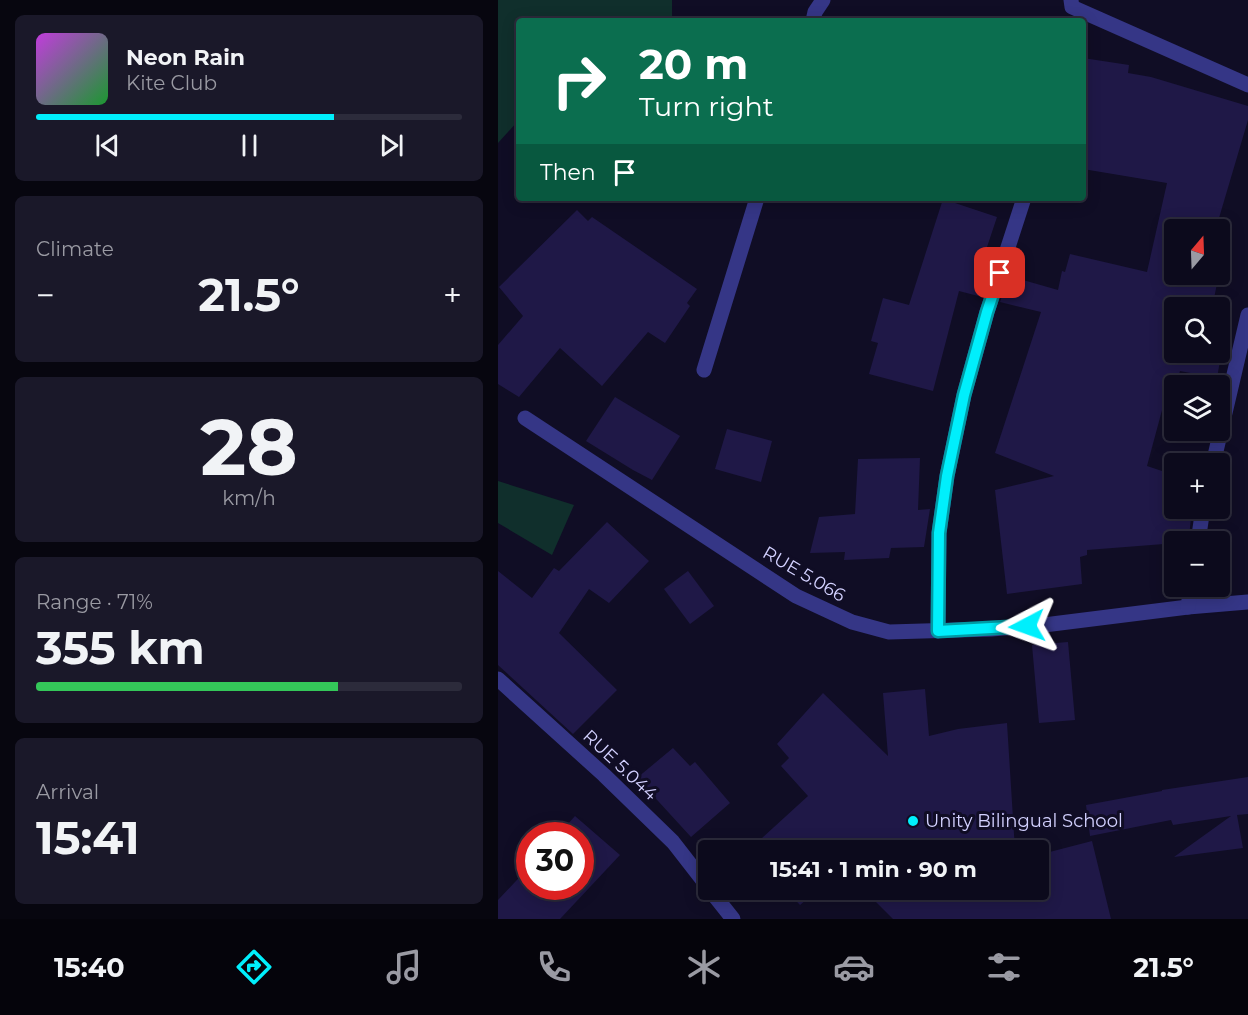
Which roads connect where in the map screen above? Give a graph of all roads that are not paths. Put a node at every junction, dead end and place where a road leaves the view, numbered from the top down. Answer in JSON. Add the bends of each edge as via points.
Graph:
{"nodes":[{"id":1,"x":823,"y":0,"type":"edge"},
{"id":2,"x":1069,"y":6,"type":"edge"},
{"id":3,"x":814,"y":18,"type":"edge"},
{"id":4,"x":1248,"y":86,"type":"edge"},
{"id":5,"x":757,"y":201,"type":"edge"},
{"id":6,"x":1023,"y":201,"type":"edge"},
{"id":7,"x":1248,"y":315,"type":"edge"},
{"id":8,"x":704,"y":370,"type":"dead end"},
{"id":9,"x":525,"y":418,"type":"dead end"},
{"id":10,"x":1216,"y":453,"type":"edge"},
{"id":11,"x":1189,"y":597,"type":"edge"},
{"id":12,"x":1248,"y":602,"type":"edge"},
{"id":13,"x":1188,"y":607,"type":"junction"},
{"id":14,"x":938,"y":631,"type":"junction"},
{"id":15,"x":498,"y":679,"type":"edge"},
{"id":16,"x":698,"y":874,"type":"edge"},
{"id":17,"x":718,"y":900,"type":"edge"},
{"id":18,"x":733,"y":919,"type":"edge"}],
"edges":[{"from":1,"to":3,"type":"street"},
{"from":2,"to":4,"type":"street"},
{"from":5,"to":8,"type":"street"},
{"from":6,"to":14,"type":"street","via":[[964,395],[947,476],[939,533]]},
{"from":7,"to":10,"type":"street"},
{"from":9,"to":14,"type":"street","name":"RUE 5.066","via":[[796,596],[852,622],[890,632]]},
{"from":11,"to":13,"type":"street"},
{"from":12,"to":13,"type":"street","name":"RUE 5.066"},
{"from":13,"to":14,"type":"street","name":"RUE 5.066","via":[[1044,625]]},
{"from":15,"to":16,"type":"street","name":"RUE 5.044","via":[[673,842]]},
{"from":17,"to":18,"type":"street","name":"RUE 5.044"}]}
